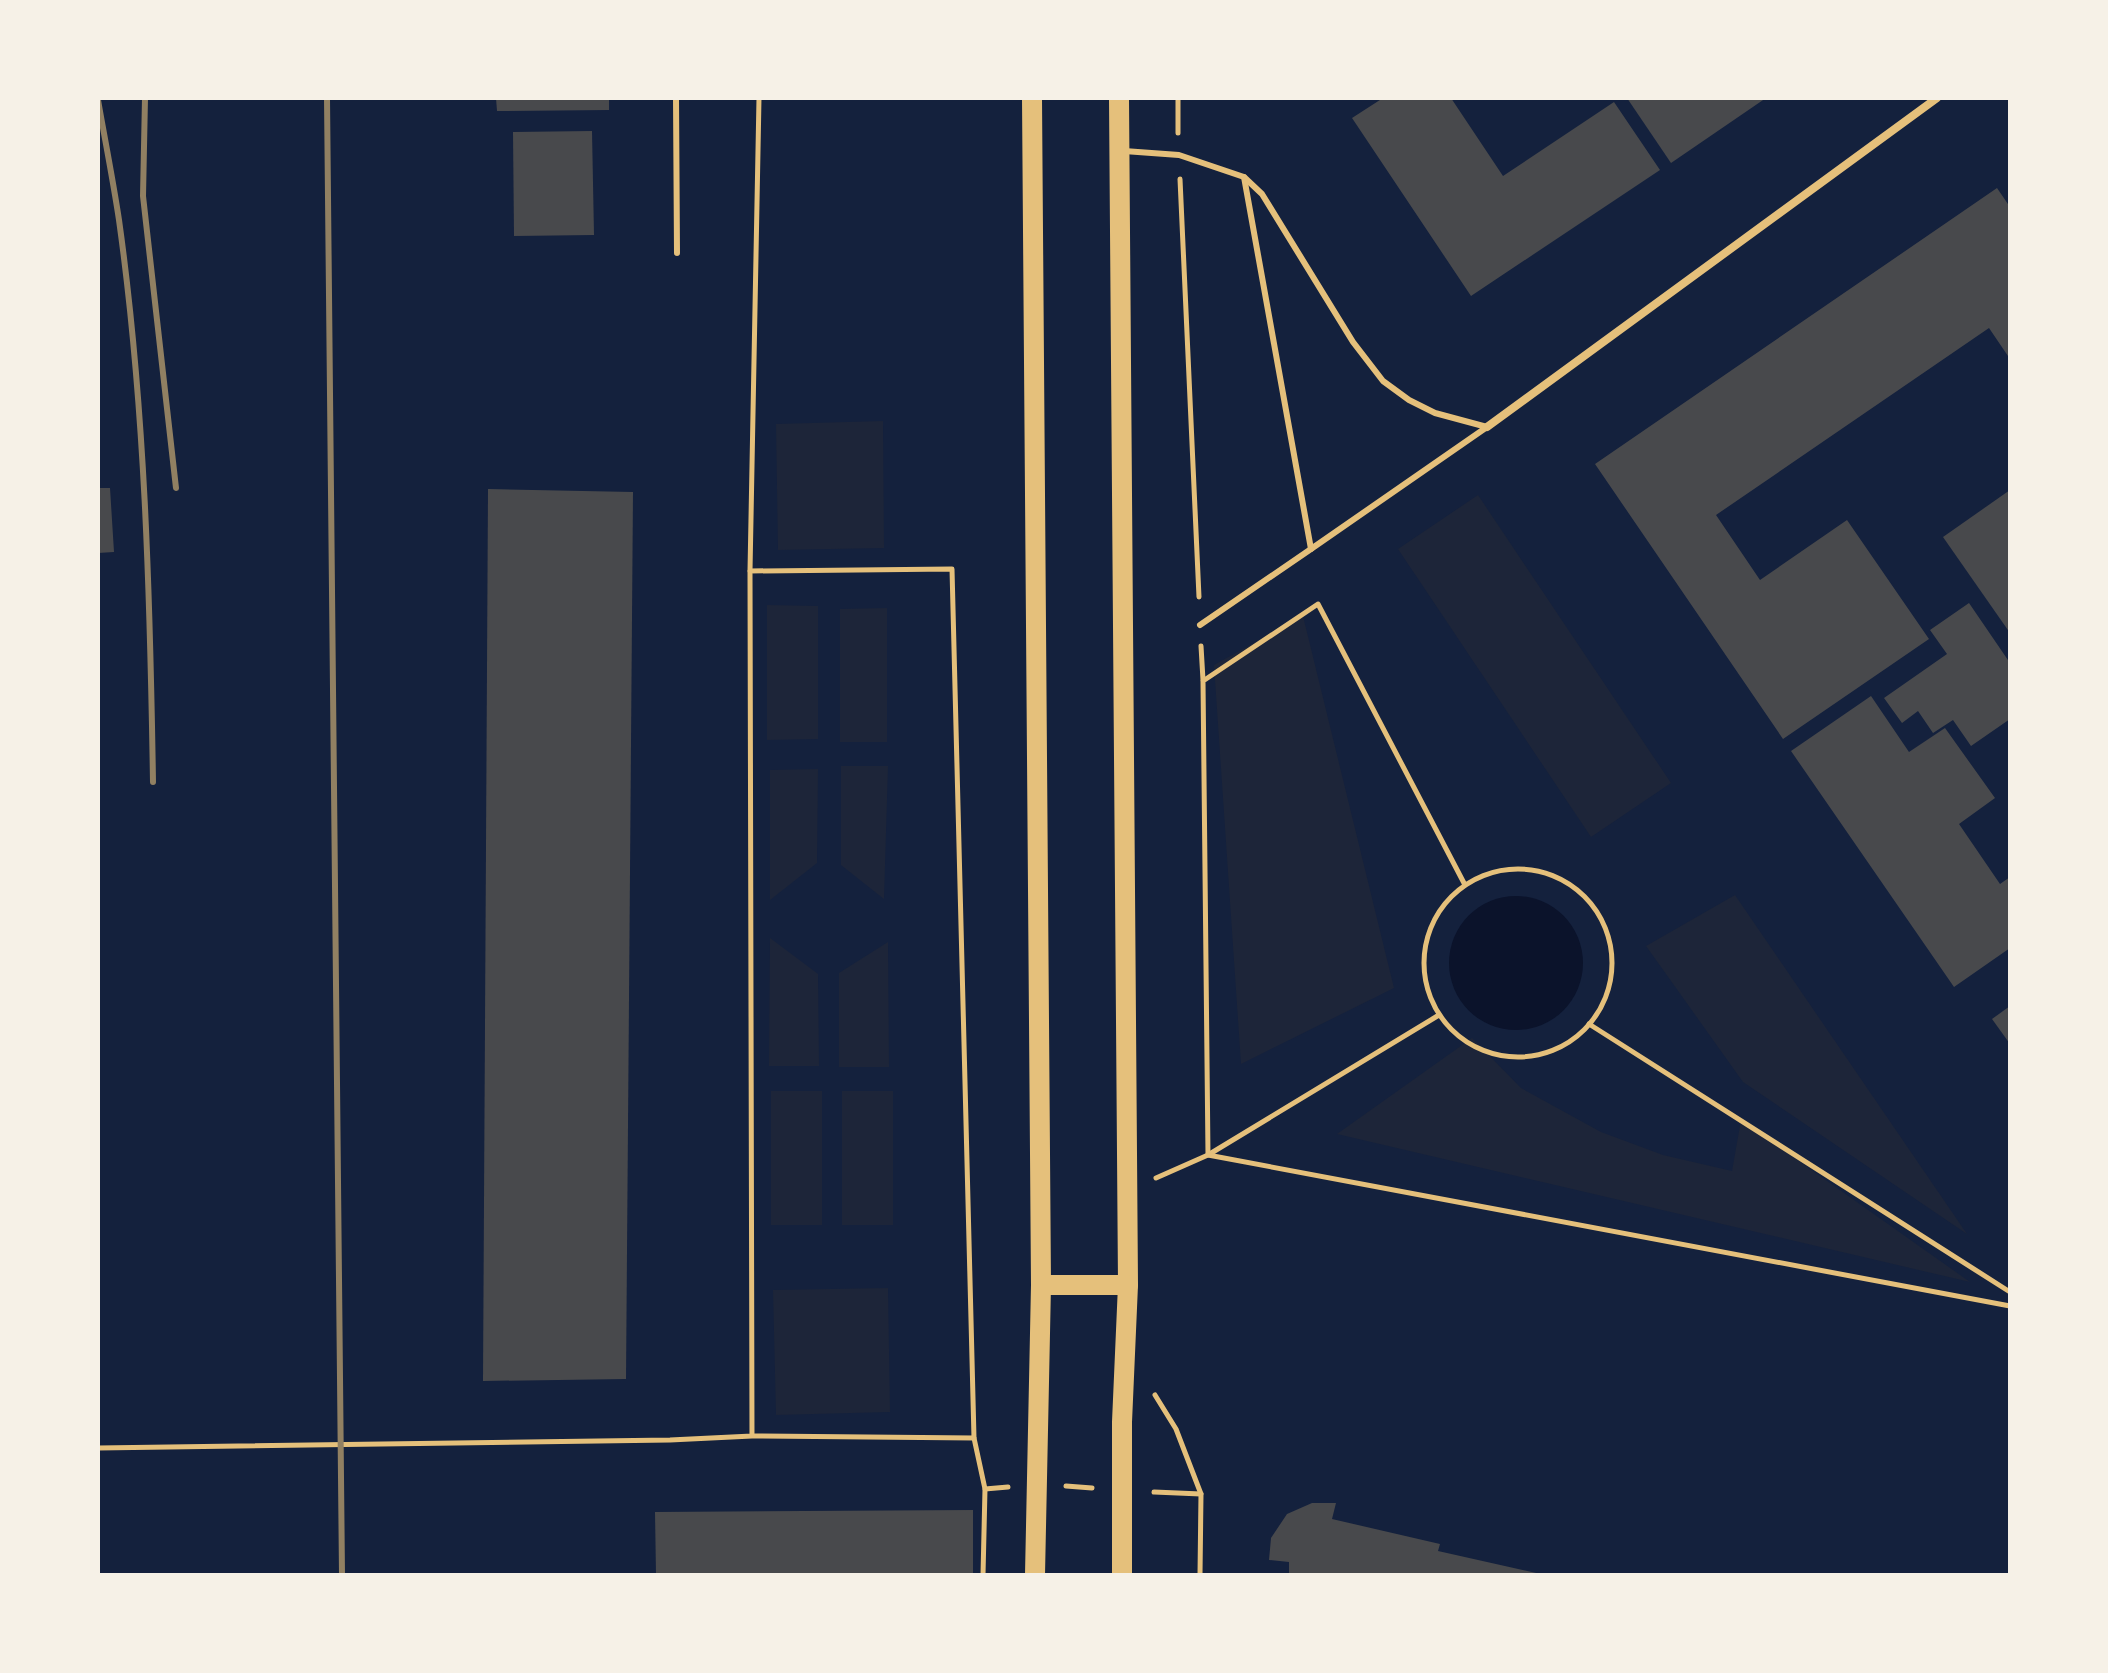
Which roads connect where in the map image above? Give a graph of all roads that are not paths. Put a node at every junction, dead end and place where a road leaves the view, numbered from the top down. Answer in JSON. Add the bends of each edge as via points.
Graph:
{"nodes":[{"id":1,"x":676,"y":98,"type":"edge"},
{"id":2,"x":1032,"y":98,"type":"edge"},
{"id":3,"x":1119,"y":98,"type":"edge"},
{"id":4,"x":1937,"y":98,"type":"edge"},
{"id":5,"x":1120,"y":151,"type":"junction"},
{"id":6,"x":1244,"y":177,"type":"junction"},
{"id":7,"x":677,"y":253,"type":"dead end"},
{"id":8,"x":1487,"y":427,"type":"junction"},
{"id":9,"x":1311,"y":549,"type":"junction"},
{"id":10,"x":1200,"y":625,"type":"road end"},
{"id":11,"x":1041,"y":1285,"type":"junction"},
{"id":12,"x":1128,"y":1285,"type":"junction"},
{"id":13,"x":1035,"y":1575,"type":"edge"},
{"id":14,"x":1122,"y":1575,"type":"edge"}],
"edges":[{"from":1,"to":7,"type":"lane"},
{"from":2,"to":11,"type":"main road"},
{"from":3,"to":5,"type":"main road"},
{"from":4,"to":8,"type":"street"},
{"from":5,"to":6,"type":"lane","via":[[1179,155]]},
{"from":5,"to":12,"type":"main road"},
{"from":6,"to":8,"type":"lane","via":[[1262,194],[1353,342],[1383,381],[1435,413]]},
{"from":6,"to":9,"type":"lane"},
{"from":8,"to":9,"type":"lane"},
{"from":9,"to":10,"type":"lane"},
{"from":11,"to":12,"type":"main road"},
{"from":11,"to":13,"type":"main road"},
{"from":12,"to":14,"type":"main road"}]}
